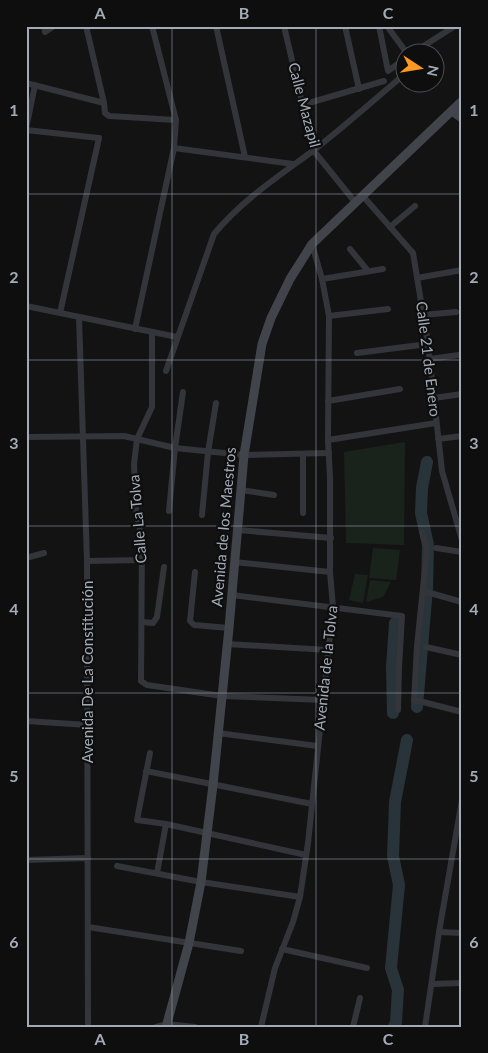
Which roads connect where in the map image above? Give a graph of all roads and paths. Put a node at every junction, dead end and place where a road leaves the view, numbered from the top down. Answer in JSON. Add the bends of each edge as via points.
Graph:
{"nodes":[{"id":1,"x":54,"y":26,"type":"edge"},
{"id":2,"x":86,"y":26,"type":"edge"},
{"id":3,"x":152,"y":26,"type":"edge"},
{"id":4,"x":216,"y":26,"type":"edge"},
{"id":5,"x":284,"y":26,"type":"edge"},
{"id":6,"x":345,"y":26,"type":"edge"},
{"id":7,"x":379,"y":26,"type":"edge"},
{"id":8,"x":387,"y":26,"type":"edge"},
{"id":9,"x":455,"y":26,"type":"edge"},
{"id":10,"x":44,"y":29,"type":"edge"},
{"id":11,"x":446,"y":29,"type":"edge"},
{"id":12,"x":399,"y":42,"type":"edge"},
{"id":13,"x":428,"y":42,"type":"edge"},
{"id":14,"x":396,"y":65,"type":"edge"},
{"id":15,"x":384,"y":81,"type":"dead end"},
{"id":16,"x":396,"y":82,"type":"edge"},
{"id":17,"x":26,"y":83,"type":"edge"},
{"id":18,"x":35,"y":85,"type":"junction"},
{"id":19,"x":359,"y":89,"type":"junction"},
{"id":20,"x":462,"y":101,"type":"edge"},
{"id":21,"x":104,"y":103,"type":"junction"},
{"id":22,"x":302,"y":105,"type":"junction"},
{"id":23,"x":452,"y":111,"type":"junction"},
{"id":24,"x":462,"y":118,"type":"edge"},
{"id":25,"x":176,"y":120,"type":"junction"},
{"id":26,"x":26,"y":129,"type":"edge"},
{"id":27,"x":174,"y":148,"type":"junction"},
{"id":28,"x":313,"y":150,"type":"junction"},
{"id":29,"x":245,"y":157,"type":"junction"},
{"id":30,"x":293,"y":164,"type":"junction"},
{"id":31,"x":362,"y":195,"type":"junction"},
{"id":32,"x":355,"y":202,"type":"junction"},
{"id":33,"x":415,"y":206,"type":"dead end"},
{"id":34,"x":390,"y":227,"type":"junction"},
{"id":35,"x":312,"y":244,"type":"junction"},
{"id":36,"x":350,"y":249,"type":"dead end"},
{"id":37,"x":383,"y":269,"type":"dead end"},
{"id":38,"x":462,"y":270,"type":"edge"},
{"id":39,"x":368,"y":271,"type":"junction"},
{"id":40,"x":417,"y":278,"type":"junction"},
{"id":41,"x":322,"y":279,"type":"junction"},
{"id":42,"x":26,"y":306,"type":"edge"},
{"id":43,"x":388,"y":309,"type":"dead end"},
{"id":44,"x":456,"y":312,"type":"dead end"},
{"id":45,"x":60,"y":313,"type":"junction"},
{"id":46,"x":423,"y":315,"type":"junction"},
{"id":47,"x":329,"y":316,"type":"junction"},
{"id":48,"x":79,"y":317,"type":"junction"},
{"id":49,"x":135,"y":329,"type":"junction"},
{"id":50,"x":152,"y":332,"type":"junction"},
{"id":51,"x":177,"y":337,"type":"junction"},
{"id":52,"x":428,"y":344,"type":"junction"},
{"id":53,"x":357,"y":353,"type":"dead end"},
{"id":54,"x":459,"y":355,"type":"dead end"},
{"id":55,"x":430,"y":359,"type":"junction"},
{"id":56,"x":166,"y":371,"type":"dead end"},
{"id":57,"x":400,"y":389,"type":"dead end"},
{"id":58,"x":183,"y":392,"type":"dead end"},
{"id":59,"x":462,"y":394,"type":"edge"},
{"id":60,"x":434,"y":398,"type":"junction"},
{"id":61,"x":328,"y":401,"type":"junction"},
{"id":62,"x":216,"y":403,"type":"dead end"},
{"id":63,"x":436,"y":423,"type":"junction"},
{"id":64,"x":82,"y":436,"type":"junction"},
{"id":65,"x":462,"y":436,"type":"edge"},
{"id":66,"x":26,"y":438,"type":"edge"},
{"id":67,"x":137,"y":439,"type":"junction"},
{"id":68,"x":438,"y":439,"type":"junction"},
{"id":69,"x":328,"y":440,"type":"junction"},
{"id":70,"x":175,"y":448,"type":"junction"},
{"id":71,"x":208,"y":452,"type":"junction"},
{"id":72,"x":329,"y":453,"type":"junction"},
{"id":73,"x":303,"y":454,"type":"junction"},
{"id":74,"x":244,"y":455,"type":"junction"},
{"id":75,"x":241,"y":490,"type":"junction"},
{"id":76,"x":274,"y":495,"type":"dead end"},
{"id":77,"x":169,"y":510,"type":"dead end"},
{"id":78,"x":303,"y":513,"type":"dead end"},
{"id":79,"x":202,"y":514,"type":"dead end"},
{"id":80,"x":238,"y":530,"type":"junction"},
{"id":81,"x":422,"y":532,"type":"dead end"},
{"id":82,"x":331,"y":538,"type":"junction"},
{"id":83,"x":462,"y":540,"type":"edge"},
{"id":84,"x":436,"y":548,"type":"dead end"},
{"id":85,"x":462,"y":552,"type":"edge"},
{"id":86,"x":44,"y":553,"type":"dead end"},
{"id":87,"x":26,"y":558,"type":"edge"},
{"id":88,"x":143,"y":560,"type":"junction"},
{"id":89,"x":87,"y":561,"type":"junction"},
{"id":90,"x":234,"y":562,"type":"junction"},
{"id":91,"x":164,"y":566,"type":"dead end"},
{"id":92,"x":195,"y":572,"type":"dead end"},
{"id":93,"x":330,"y":572,"type":"junction"},
{"id":94,"x":426,"y":592,"type":"junction"},
{"id":95,"x":232,"y":595,"type":"junction"},
{"id":96,"x":462,"y":602,"type":"edge"},
{"id":97,"x":333,"y":607,"type":"junction"},
{"id":98,"x":142,"y":622,"type":"junction"},
{"id":99,"x":229,"y":628,"type":"junction"},
{"id":100,"x":227,"y":644,"type":"junction"},
{"id":101,"x":426,"y":647,"type":"dead end"},
{"id":102,"x":328,"y":650,"type":"junction"},
{"id":103,"x":462,"y":655,"type":"edge"},
{"id":104,"x":222,"y":696,"type":"junction"},
{"id":105,"x":323,"y":700,"type":"junction"},
{"id":106,"x":398,"y":710,"type":"dead end"},
{"id":107,"x":462,"y":712,"type":"edge"},
{"id":108,"x":26,"y":721,"type":"edge"},
{"id":109,"x":88,"y":725,"type":"junction"},
{"id":110,"x":218,"y":733,"type":"junction"},
{"id":111,"x":317,"y":746,"type":"junction"},
{"id":112,"x":150,"y":753,"type":"dead end"},
{"id":113,"x":146,"y":771,"type":"junction"},
{"id":114,"x":213,"y":785,"type":"junction"},
{"id":115,"x":462,"y":800,"type":"edge"},
{"id":116,"x":312,"y":804,"type":"junction"},
{"id":117,"x":166,"y":824,"type":"junction"},
{"id":118,"x":207,"y":834,"type":"junction"},
{"id":119,"x":458,"y":838,"type":"edge"},
{"id":120,"x":306,"y":855,"type":"junction"},
{"id":121,"x":88,"y":858,"type":"junction"},
{"id":122,"x":26,"y":860,"type":"edge"},
{"id":123,"x":117,"y":866,"type":"dead end"},
{"id":124,"x":157,"y":873,"type":"junction"},
{"id":125,"x":201,"y":882,"type":"junction"},
{"id":126,"x":300,"y":897,"type":"junction"},
{"id":127,"x":88,"y":927,"type":"junction"},
{"id":128,"x":439,"y":932,"type":"junction"},
{"id":129,"x":462,"y":933,"type":"edge"},
{"id":130,"x":189,"y":943,"type":"junction"},
{"id":131,"x":282,"y":949,"type":"junction"},
{"id":132,"x":242,"y":951,"type":"dead end"},
{"id":133,"x":367,"y":968,"type":"dead end"},
{"id":134,"x":462,"y":983,"type":"edge"},
{"id":135,"x":432,"y":984,"type":"junction"},
{"id":136,"x":360,"y":998,"type":"dead end"},
{"id":137,"x":167,"y":1026,"type":"edge"},
{"id":138,"x":88,"y":1027,"type":"edge"},
{"id":139,"x":156,"y":1027,"type":"edge"},
{"id":140,"x":195,"y":1027,"type":"edge"},
{"id":141,"x":261,"y":1027,"type":"edge"},
{"id":142,"x":353,"y":1027,"type":"edge"},
{"id":143,"x":425,"y":1027,"type":"edge"}],
"edges":[{"from":1,"to":10,"type":"street"},
{"from":2,"to":21,"type":"street"},
{"from":3,"to":25,"type":"street"},
{"from":4,"to":29,"type":"street"},
{"from":5,"to":22,"type":"street","name":"Calle Mazapil"},
{"from":6,"to":19,"type":"street"},
{"from":7,"to":14,"type":"street","via":[[388,71]]},
{"from":8,"to":12,"type":"street"},
{"from":9,"to":11,"type":"street"},
{"from":11,"to":13,"type":"street"},
{"from":15,"to":19,"type":"street"},
{"from":16,"to":28,"type":"street"},
{"from":17,"to":18,"type":"street"},
{"from":18,"to":21,"type":"street"},
{"from":18,"to":26,"type":"street"},
{"from":19,"to":22,"type":"street"},
{"from":20,"to":23,"type":"main road","name":"Avenida de los Maestros"},
{"from":21,"to":25,"type":"street","via":[[105,113],[109,116]]},
{"from":22,"to":28,"type":"street","name":"Calle Mazapil"},
{"from":23,"to":24,"type":"main road"},
{"from":23,"to":31,"type":"main road","name":"Avenida de los Maestros"},
{"from":25,"to":27,"type":"street"},
{"from":26,"to":45,"type":"street","via":[[99,138]]},
{"from":27,"to":29,"type":"street"},
{"from":27,"to":49,"type":"street"},
{"from":28,"to":30,"type":"street"},
{"from":28,"to":32,"type":"street","name":"Calle Mazapil"},
{"from":29,"to":30,"type":"street"},
{"from":30,"to":51,"type":"street","via":[[229,216],[214,234]]},
{"from":31,"to":32,"type":"main road","name":"Avenida de los Maestros"},
{"from":31,"to":34,"type":"street","name":"Calle 21 de Enero"},
{"from":32,"to":35,"type":"main road","name":"Avenida de los Maestros"},
{"from":33,"to":34,"type":"street"},
{"from":34,"to":40,"type":"street","name":"Calle 21 de Enero","via":[[412,253]]},
{"from":35,"to":41,"type":"street","name":"Avenida de la Tolva"},
{"from":35,"to":74,"type":"main road","name":"Avenida de los Maestros","via":[[290,279],[262,344]]},
{"from":36,"to":39,"type":"street"},
{"from":37,"to":39,"type":"street"},
{"from":38,"to":40,"type":"street"},
{"from":39,"to":41,"type":"street"},
{"from":40,"to":46,"type":"street","name":"Calle 21 de Enero"},
{"from":41,"to":47,"type":"street","name":"Avenida de la Tolva"},
{"from":42,"to":45,"type":"street"},
{"from":43,"to":47,"type":"street"},
{"from":44,"to":46,"type":"street"},
{"from":45,"to":48,"type":"street"},
{"from":46,"to":52,"type":"street","name":"Calle 21 de Enero"},
{"from":47,"to":61,"type":"street","name":"Avenida de la Tolva"},
{"from":48,"to":49,"type":"street"},
{"from":48,"to":64,"type":"street","name":"Avenida De La Constitución"},
{"from":49,"to":50,"type":"street"},
{"from":50,"to":51,"type":"street"},
{"from":50,"to":67,"type":"street","name":"Calle La Tolva","via":[[152,407]]},
{"from":51,"to":56,"type":"street"},
{"from":52,"to":53,"type":"street"},
{"from":52,"to":55,"type":"street","name":"Calle 21 de Enero"},
{"from":54,"to":55,"type":"street"},
{"from":55,"to":60,"type":"street","name":"Calle 21 de Enero"},
{"from":57,"to":61,"type":"street"},
{"from":58,"to":70,"type":"street"},
{"from":59,"to":60,"type":"street"},
{"from":60,"to":63,"type":"street","name":"Calle 21 de Enero"},
{"from":61,"to":69,"type":"street","name":"Avenida de la Tolva"},
{"from":62,"to":71,"type":"street"},
{"from":63,"to":68,"type":"street","name":"Calle 21 de Enero"},
{"from":63,"to":69,"type":"street"},
{"from":64,"to":66,"type":"street"},
{"from":64,"to":67,"type":"street"},
{"from":64,"to":89,"type":"street","name":"Avenida De La Constitución"},
{"from":65,"to":68,"type":"street"},
{"from":67,"to":70,"type":"street"},
{"from":67,"to":88,"type":"street","name":"Calle La Tolva","via":[[135,492]]},
{"from":68,"to":83,"type":"street","name":"Calle 21 de Enero","via":[[442,471]]},
{"from":69,"to":72,"type":"street","name":"Avenida de la Tolva"},
{"from":70,"to":71,"type":"street"},
{"from":70,"to":77,"type":"street"},
{"from":71,"to":74,"type":"street"},
{"from":71,"to":79,"type":"street"},
{"from":72,"to":73,"type":"street"},
{"from":72,"to":82,"type":"street","name":"Avenida de la Tolva"},
{"from":73,"to":74,"type":"street"},
{"from":73,"to":78,"type":"street"},
{"from":74,"to":75,"type":"main road","name":"Avenida de los Maestros"},
{"from":75,"to":76,"type":"street"},
{"from":75,"to":80,"type":"main road","name":"Avenida de los Maestros"},
{"from":80,"to":82,"type":"street"},
{"from":80,"to":90,"type":"main road","name":"Avenida de los Maestros"},
{"from":81,"to":94,"type":"street","via":[[427,549]]},
{"from":82,"to":93,"type":"street","name":"Avenida de la Tolva"},
{"from":84,"to":85,"type":"street"},
{"from":86,"to":87,"type":"street"},
{"from":88,"to":89,"type":"street"},
{"from":88,"to":98,"type":"street","name":"Calle La Tolva"},
{"from":89,"to":109,"type":"street","name":"Avenida De La Constitución"},
{"from":90,"to":93,"type":"street"},
{"from":90,"to":95,"type":"main road","name":"Avenida de los Maestros"},
{"from":91,"to":98,"type":"street","via":[[155,621],[151,624]]},
{"from":92,"to":99,"type":"street","via":[[190,621],[194,625]]},
{"from":93,"to":97,"type":"street","name":"Avenida de la Tolva"},
{"from":94,"to":96,"type":"street"},
{"from":94,"to":107,"type":"street","via":[[417,701]]},
{"from":95,"to":97,"type":"street"},
{"from":95,"to":99,"type":"main road","name":"Avenida de los Maestros"},
{"from":97,"to":102,"type":"street","name":"Avenida de la Tolva"},
{"from":97,"to":106,"type":"street","via":[[402,616]]},
{"from":98,"to":104,"type":"street","name":"Calle La Tolva","via":[[140,678],[143,684]]},
{"from":99,"to":100,"type":"main road","name":"Avenida de los Maestros"},
{"from":100,"to":102,"type":"street"},
{"from":100,"to":104,"type":"main road","name":"Avenida de los Maestros"},
{"from":101,"to":103,"type":"street"},
{"from":102,"to":105,"type":"street","name":"Avenida de la Tolva"},
{"from":104,"to":105,"type":"street"},
{"from":104,"to":110,"type":"main road","name":"Avenida de los Maestros"},
{"from":105,"to":111,"type":"street","name":"Avenida de la Tolva"},
{"from":108,"to":109,"type":"street"},
{"from":109,"to":121,"type":"street","name":"Avenida De La Constitución"},
{"from":110,"to":111,"type":"street"},
{"from":110,"to":114,"type":"main road","name":"Avenida de los Maestros"},
{"from":111,"to":116,"type":"street","name":"Avenida de la Tolva"},
{"from":112,"to":113,"type":"street"},
{"from":113,"to":114,"type":"street"},
{"from":113,"to":117,"type":"street","via":[[137,820]]},
{"from":114,"to":116,"type":"street"},
{"from":114,"to":118,"type":"main road","name":"Avenida de los Maestros"},
{"from":115,"to":119,"type":"street"},
{"from":116,"to":120,"type":"street","name":"Avenida de la Tolva"},
{"from":117,"to":118,"type":"street"},
{"from":117,"to":124,"type":"street"},
{"from":118,"to":120,"type":"street"},
{"from":118,"to":125,"type":"main road","name":"Avenida de los Maestros"},
{"from":119,"to":128,"type":"street"},
{"from":120,"to":126,"type":"street","name":"Avenida de la Tolva"},
{"from":121,"to":122,"type":"street"},
{"from":121,"to":127,"type":"street","name":"Avenida De La Constitución"},
{"from":123,"to":124,"type":"street"},
{"from":124,"to":125,"type":"street"},
{"from":125,"to":126,"type":"street"},
{"from":125,"to":130,"type":"main road","name":"Avenida de los Maestros"},
{"from":126,"to":131,"type":"street","name":"Avenida de la Tolva","via":[[294,922]]},
{"from":127,"to":130,"type":"street"},
{"from":127,"to":138,"type":"street","name":"Avenida De La Constitución"},
{"from":128,"to":129,"type":"street"},
{"from":128,"to":135,"type":"street"},
{"from":130,"to":132,"type":"street"},
{"from":130,"to":137,"type":"main road","name":"Avenida de los Maestros"},
{"from":131,"to":133,"type":"street"},
{"from":131,"to":141,"type":"street","name":"Avenida de la Tolva"},
{"from":134,"to":135,"type":"street"},
{"from":135,"to":143,"type":"street"},
{"from":136,"to":142,"type":"street"},
{"from":137,"to":139,"type":"street"},
{"from":137,"to":140,"type":"street"}]}
